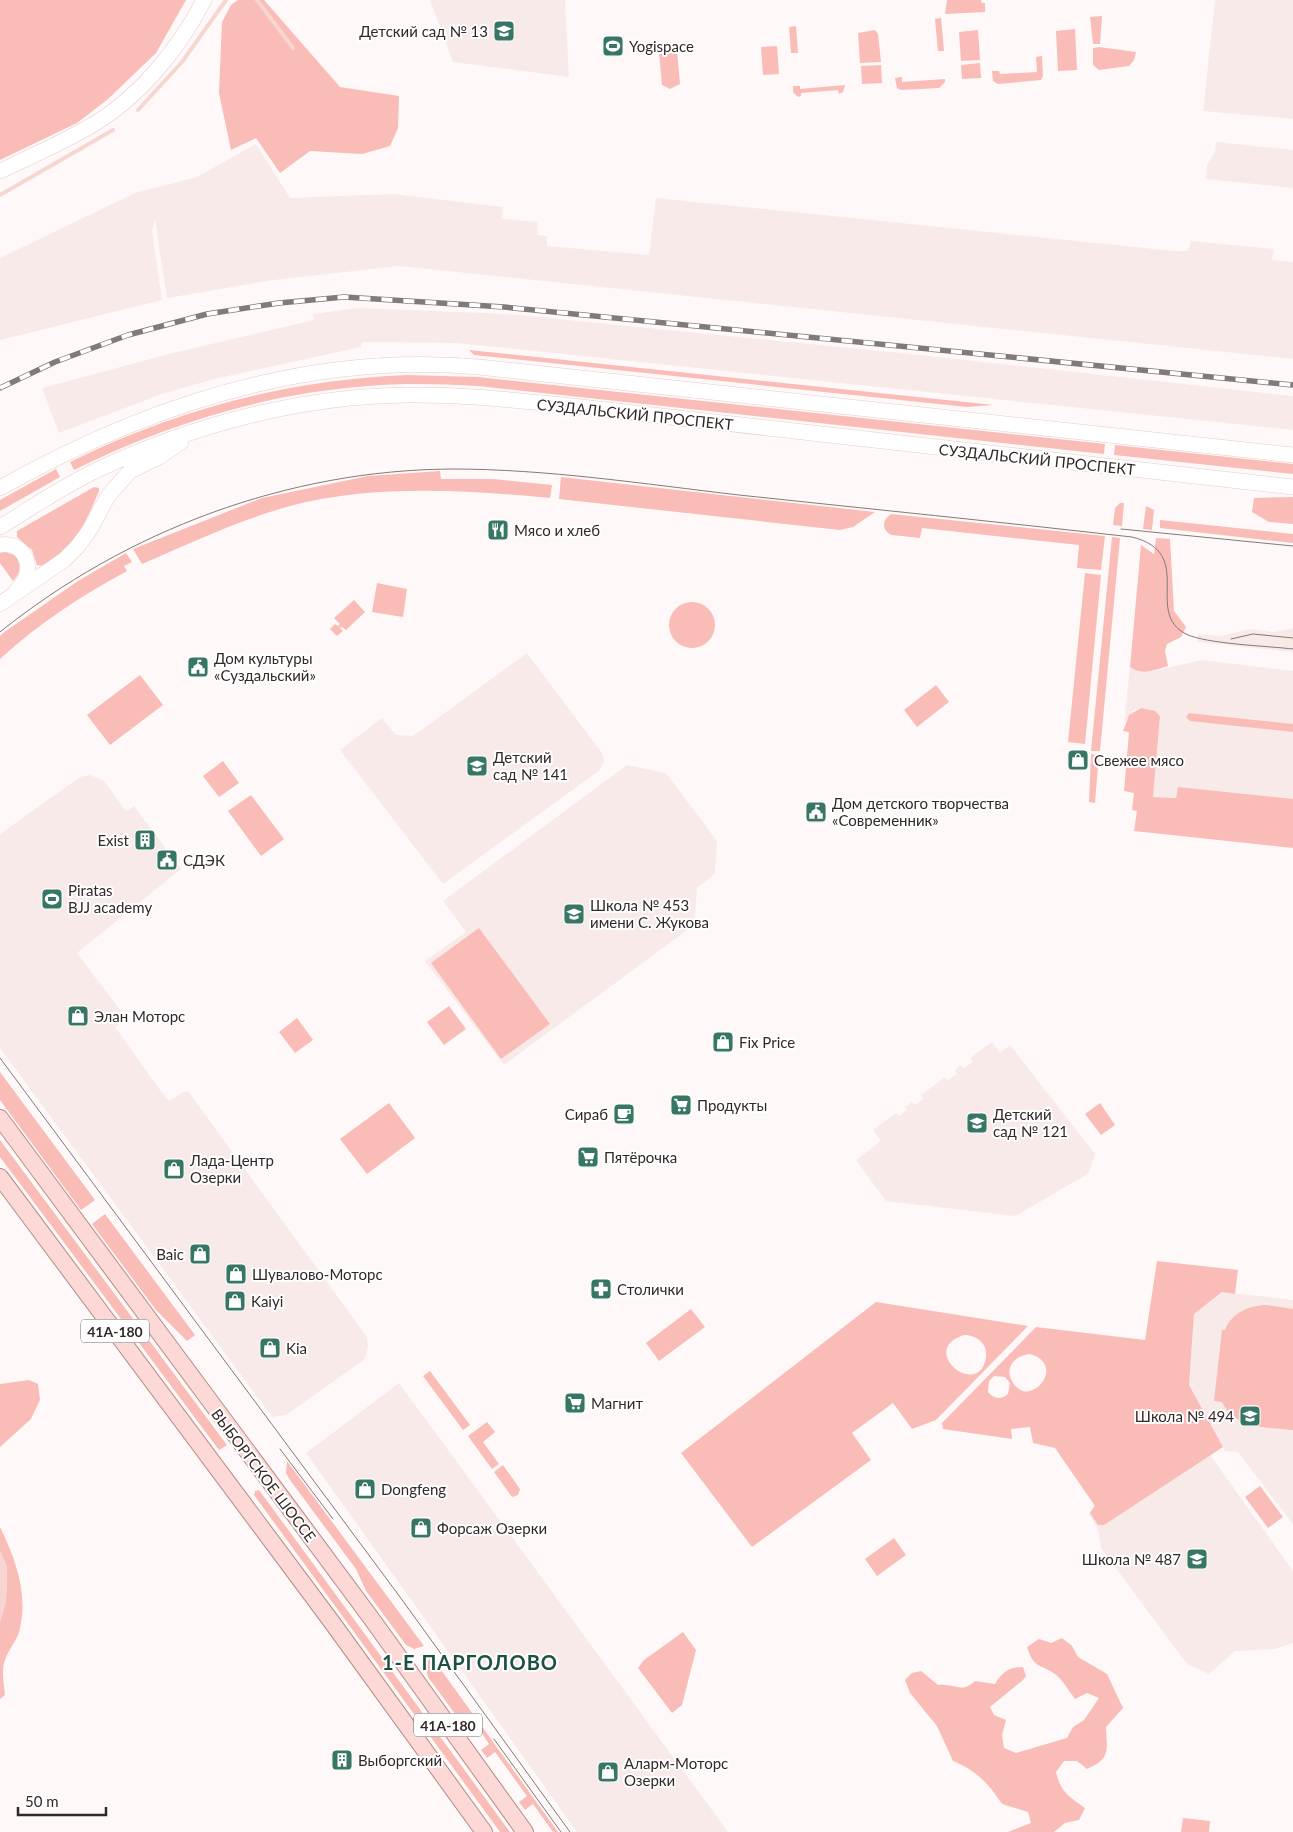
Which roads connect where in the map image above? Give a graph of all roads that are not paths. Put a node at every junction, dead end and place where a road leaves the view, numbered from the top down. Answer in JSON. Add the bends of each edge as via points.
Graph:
{"nodes":[{"id":1,"x":204,"y":0,"type":"edge"},
{"id":2,"x":0,"y":172,"type":"edge"},
{"id":3,"x":198,"y":430,"type":"junction"},
{"id":4,"x":1293,"y":455,"type":"edge"},
{"id":5,"x":1293,"y":487,"type":"edge"},
{"id":6,"x":0,"y":488,"type":"edge"},
{"id":7,"x":0,"y":527,"type":"edge"},
{"id":8,"x":0,"y":545,"type":"edge"},
{"id":9,"x":16,"y":591,"type":"junction"},
{"id":10,"x":0,"y":604,"type":"edge"},
{"id":11,"x":0,"y":1118,"type":"edge"},
{"id":12,"x":0,"y":1177,"type":"edge"},
{"id":13,"x":484,"y":1832,"type":"edge"},
{"id":14,"x":526,"y":1832,"type":"edge"}],
"edges":[{"from":1,"to":2,"type":"main road","via":[[174,46],[121,105],[90,126]]},
{"from":3,"to":5,"type":"main road","name":"СУЗДАЛЬСКИЙ ПРОСПЕКТ","via":[[258,414],[330,401],[367,396],[442,395],[572,406]]},
{"from":3,"to":7,"type":"main road","name":"СУЗДАЛЬСКИЙ ПРОСПЕКТ","via":[[94,472]]},
{"from":3,"to":9,"type":"main road","via":[[159,457],[130,471],[108,496],[77,547],[58,564]]},
{"from":4,"to":6,"type":"main road","name":"СУЗДАЛЬСКИЙ ПРОСПЕКТ","via":[[489,368],[407,364],[323,371],[236,389],[176,406],[80,444]]},
{"from":8,"to":9,"type":"main road","via":[[17,546],[26,560],[26,577]]},
{"from":9,"to":10,"type":"main road"},
{"from":11,"to":14,"type":"main road","name":"ВЫБОРГСКОЕ ШОССЕ","number":"41А-180"},
{"from":12,"to":13,"type":"main road","number":"41А-180"}]}
